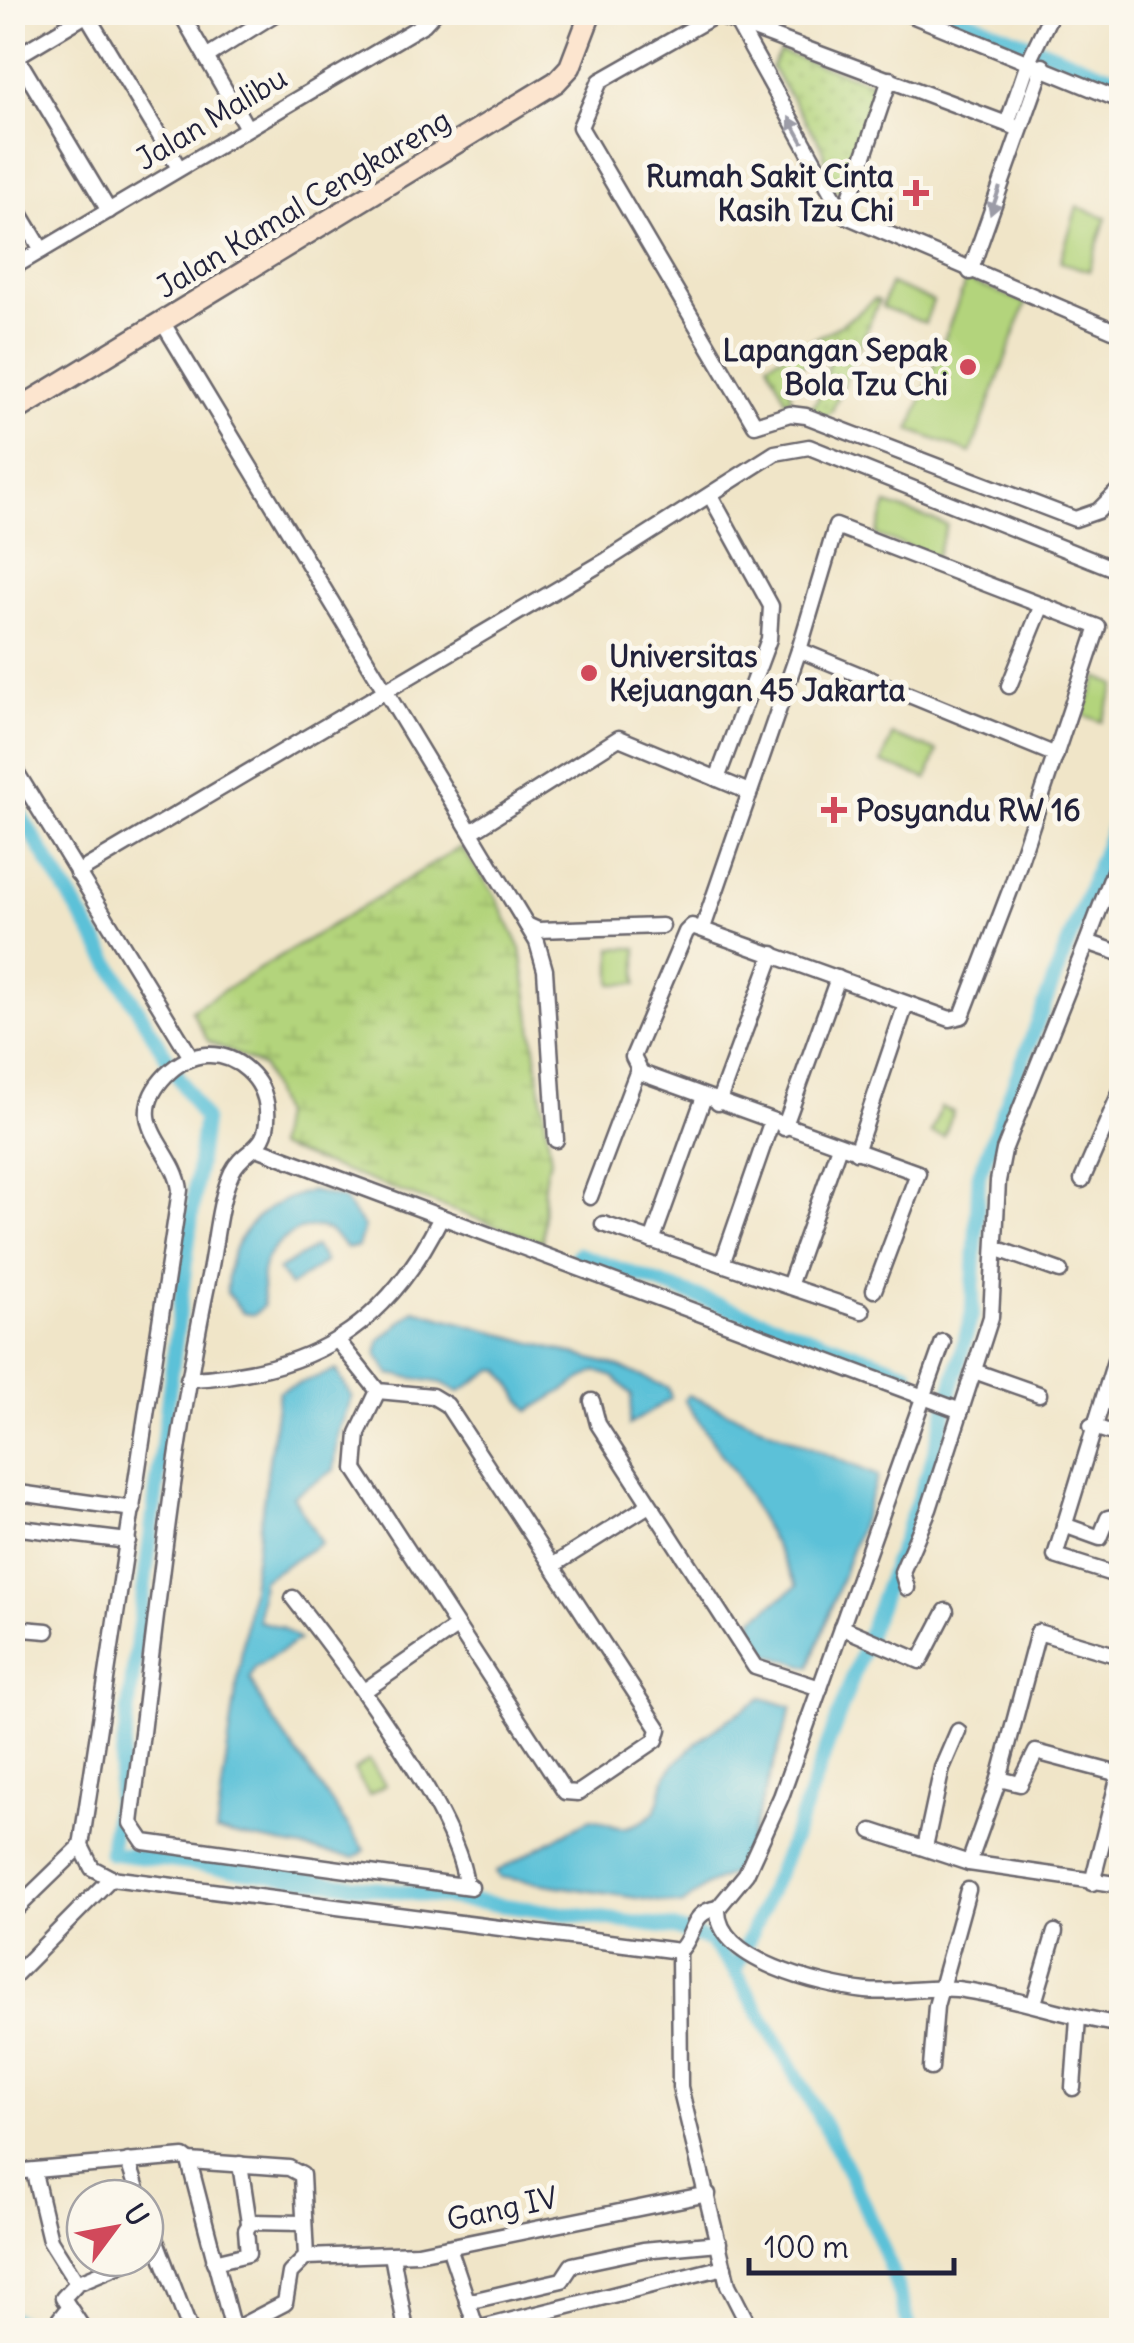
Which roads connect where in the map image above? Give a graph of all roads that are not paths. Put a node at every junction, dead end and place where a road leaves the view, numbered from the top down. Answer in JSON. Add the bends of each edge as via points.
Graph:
{"nodes":[{"id":1,"x":180,"y":12,"type":"edge"},
{"id":2,"x":278,"y":12,"type":"edge"},
{"id":3,"x":435,"y":12,"type":"edge"},
{"id":4,"x":591,"y":12,"type":"edge"},
{"id":5,"x":904,"y":12,"type":"edge"},
{"id":6,"x":1052,"y":12,"type":"edge"},
{"id":7,"x":88,"y":13,"type":"edge"},
{"id":8,"x":739,"y":26,"type":"junction"},
{"id":9,"x":15,"y":52,"type":"edge"},
{"id":10,"x":206,"y":57,"type":"junction"},
{"id":11,"x":1036,"y":58,"type":"junction"},
{"id":12,"x":890,"y":79,"type":"junction"},
{"id":13,"x":1122,"y":101,"type":"edge"},
{"id":14,"x":1013,"y":127,"type":"junction"},
{"id":15,"x":248,"y":128,"type":"junction"},
{"id":16,"x":179,"y":168,"type":"junction"},
{"id":17,"x":12,"y":200,"type":"edge"},
{"id":18,"x":109,"y":211,"type":"junction"},
{"id":19,"x":844,"y":215,"type":"junction"},
{"id":20,"x":42,"y":250,"type":"junction"},
{"id":21,"x":12,"y":268,"type":"edge"},
{"id":22,"x":970,"y":272,"type":"junction"},
{"id":23,"x":163,"y":323,"type":"junction"},
{"id":24,"x":1122,"y":334,"type":"edge"},
{"id":25,"x":12,"y":413,"type":"edge"},
{"id":26,"x":1122,"y":487,"type":"edge"},
{"id":27,"x":710,"y":495,"type":"junction"},
{"id":28,"x":1122,"y":572,"type":"edge"},
{"id":29,"x":1042,"y":605,"type":"junction"},
{"id":30,"x":799,"y":650,"type":"junction"},
{"id":31,"x":1009,"y":686,"type":"dead end"},
{"id":32,"x":382,"y":692,"type":"junction"},
{"id":33,"x":1056,"y":755,"type":"junction"},
{"id":34,"x":12,"y":765,"type":"edge"},
{"id":35,"x":717,"y":779,"type":"junction"},
{"id":36,"x":749,"y":792,"type":"junction"},
{"id":37,"x":470,"y":832,"type":"junction"},
{"id":38,"x":1122,"y":850,"type":"edge"},
{"id":39,"x":77,"y":873,"type":"junction"},
{"id":40,"x":528,"y":925,"type":"junction"},
{"id":41,"x":662,"y":926,"type":"dead end"},
{"id":42,"x":703,"y":928,"type":"junction"},
{"id":43,"x":1087,"y":942,"type":"junction"},
{"id":44,"x":773,"y":954,"type":"junction"},
{"id":45,"x":1122,"y":954,"type":"edge"},
{"id":46,"x":838,"y":978,"type":"junction"},
{"id":47,"x":906,"y":1004,"type":"junction"},
{"id":48,"x":188,"y":1059,"type":"junction"},
{"id":49,"x":638,"y":1070,"type":"junction"},
{"id":50,"x":1122,"y":1088,"type":"edge"},
{"id":51,"x":711,"y":1100,"type":"junction"},
{"id":52,"x":778,"y":1126,"type":"junction"},
{"id":53,"x":556,"y":1140,"type":"dead end"},
{"id":54,"x":838,"y":1146,"type":"junction"},
{"id":55,"x":257,"y":1148,"type":"junction"},
{"id":56,"x":856,"y":1152,"type":"junction"},
{"id":57,"x":1082,"y":1180,"type":"dead end"},
{"id":58,"x":590,"y":1197,"type":"dead end"},
{"id":59,"x":441,"y":1217,"type":"junction"},
{"id":60,"x":602,"y":1224,"type":"dead end"},
{"id":61,"x":652,"y":1241,"type":"junction"},
{"id":62,"x":995,"y":1248,"type":"junction"},
{"id":63,"x":722,"y":1264,"type":"junction"},
{"id":64,"x":1060,"y":1271,"type":"dead end"},
{"id":65,"x":789,"y":1286,"type":"junction"},
{"id":66,"x":874,"y":1290,"type":"dead end"},
{"id":67,"x":862,"y":1311,"type":"dead end"},
{"id":68,"x":1122,"y":1338,"type":"edge"},
{"id":69,"x":338,"y":1341,"type":"junction"},
{"id":70,"x":944,"y":1342,"type":"dead end"},
{"id":71,"x":1116,"y":1371,"type":"edge"},
{"id":72,"x":974,"y":1372,"type":"junction"},
{"id":73,"x":188,"y":1379,"type":"junction"},
{"id":74,"x":378,"y":1390,"type":"junction"},
{"id":75,"x":1039,"y":1394,"type":"dead end"},
{"id":76,"x":924,"y":1400,"type":"junction"},
{"id":77,"x":592,"y":1401,"type":"dead end"},
{"id":78,"x":954,"y":1409,"type":"junction"},
{"id":79,"x":1092,"y":1426,"type":"junction"},
{"id":80,"x":1122,"y":1436,"type":"edge"},
{"id":81,"x":12,"y":1492,"type":"edge"},
{"id":82,"x":649,"y":1505,"type":"junction"},
{"id":83,"x":133,"y":1513,"type":"junction"},
{"id":84,"x":1122,"y":1515,"type":"edge"},
{"id":85,"x":1064,"y":1524,"type":"junction"},
{"id":86,"x":12,"y":1527,"type":"edge"},
{"id":87,"x":129,"y":1538,"type":"junction"},
{"id":88,"x":552,"y":1566,"type":"junction"},
{"id":89,"x":1122,"y":1577,"type":"edge"},
{"id":90,"x":908,"y":1588,"type":"dead end"},
{"id":91,"x":294,"y":1598,"type":"dead end"},
{"id":92,"x":946,"y":1611,"type":"dead end"},
{"id":93,"x":12,"y":1628,"type":"edge"},
{"id":94,"x":455,"y":1628,"type":"junction"},
{"id":95,"x":844,"y":1628,"type":"junction"},
{"id":96,"x":47,"y":1631,"type":"dead end"},
{"id":97,"x":1122,"y":1657,"type":"edge"},
{"id":98,"x":820,"y":1688,"type":"junction"},
{"id":99,"x":364,"y":1691,"type":"junction"},
{"id":100,"x":958,"y":1731,"type":"dead end"},
{"id":101,"x":1120,"y":1770,"type":"edge"},
{"id":102,"x":998,"y":1779,"type":"junction"},
{"id":103,"x":872,"y":1831,"type":"dead end"},
{"id":104,"x":81,"y":1846,"type":"junction"},
{"id":105,"x":925,"y":1847,"type":"junction"},
{"id":106,"x":969,"y":1863,"type":"junction"},
{"id":107,"x":111,"y":1878,"type":"junction"},
{"id":108,"x":1092,"y":1883,"type":"junction"},
{"id":109,"x":1122,"y":1885,"type":"edge"},
{"id":110,"x":968,"y":1890,"type":"dead end"},
{"id":111,"x":718,"y":1908,"type":"junction"},
{"id":112,"x":12,"y":1913,"type":"edge"},
{"id":113,"x":1055,"y":1932,"type":"dead end"},
{"id":114,"x":683,"y":1947,"type":"junction"},
{"id":115,"x":12,"y":1978,"type":"edge"},
{"id":116,"x":940,"y":1990,"type":"junction"},
{"id":117,"x":1034,"y":2003,"type":"junction"},
{"id":118,"x":1078,"y":2018,"type":"junction"},
{"id":119,"x":1122,"y":2025,"type":"edge"},
{"id":120,"x":930,"y":2068,"type":"dead end"},
{"id":121,"x":1073,"y":2088,"type":"dead end"},
{"id":122,"x":128,"y":2161,"type":"junction"},
{"id":123,"x":189,"y":2161,"type":"junction"},
{"id":124,"x":240,"y":2164,"type":"junction"},
{"id":125,"x":12,"y":2172,"type":"edge"},
{"id":126,"x":34,"y":2173,"type":"junction"},
{"id":127,"x":134,"y":2178,"type":"edge"},
{"id":128,"x":708,"y":2194,"type":"junction"},
{"id":129,"x":249,"y":2223,"type":"junction"},
{"id":130,"x":302,"y":2223,"type":"junction"},
{"id":131,"x":719,"y":2244,"type":"junction"},
{"id":132,"x":450,"y":2247,"type":"junction"},
{"id":133,"x":392,"y":2256,"type":"junction"},
{"id":134,"x":306,"y":2257,"type":"junction"},
{"id":135,"x":214,"y":2262,"type":"junction"},
{"id":136,"x":165,"y":2263,"type":"edge"},
{"id":137,"x":724,"y":2268,"type":"junction"},
{"id":138,"x":87,"y":2278,"type":"edge"},
{"id":139,"x":77,"y":2282,"type":"junction"},
{"id":140,"x":467,"y":2302,"type":"junction"},
{"id":141,"x":68,"y":2308,"type":"junction"},
{"id":142,"x":185,"y":2328,"type":"edge"},
{"id":143,"x":472,"y":2329,"type":"edge"},
{"id":144,"x":51,"y":2330,"type":"edge"},
{"id":145,"x":84,"y":2330,"type":"edge"},
{"id":146,"x":233,"y":2330,"type":"edge"},
{"id":147,"x":406,"y":2330,"type":"edge"},
{"id":148,"x":749,"y":2330,"type":"edge"}],
"edges":[{"from":1,"to":10,"type":"street"},
{"from":2,"to":10,"type":"street"},
{"from":3,"to":15,"type":"street","name":"Jalan Malibu"},
{"from":4,"to":23,"type":"street","name":"Jalan Kamal Cengkareng","via":[[570,67],[556,82]]},
{"from":5,"to":11,"type":"street"},
{"from":6,"to":11,"type":"street"},
{"from":7,"to":9,"type":"street"},
{"from":7,"to":16,"type":"street"},
{"from":8,"to":12,"type":"street"},
{"from":19,"to":8,"type":"street","one_way":true},
{"from":8,"to":26,"type":"street","via":[[710,16],[600,82],[580,127],[751,422],[806,416],[1075,520],[1098,512]]},
{"from":9,"to":18,"type":"street"},
{"from":10,"to":15,"type":"street"},
{"from":11,"to":13,"type":"street"},
{"from":11,"to":14,"type":"street"},
{"from":12,"to":14,"type":"street"},
{"from":12,"to":19,"type":"street"},
{"from":14,"to":22,"type":"street","one_way":true},
{"from":15,"to":16,"type":"street","name":"Jalan Malibu"},
{"from":16,"to":18,"type":"street","name":"Jalan Malibu"},
{"from":17,"to":20,"type":"street"},
{"from":18,"to":20,"type":"street","name":"Jalan Malibu"},
{"from":19,"to":22,"type":"street"},
{"from":20,"to":21,"type":"street","name":"Jalan Malibu"},
{"from":22,"to":24,"type":"street"},
{"from":23,"to":25,"type":"street","name":"Jalan Kamal Cengkareng"},
{"from":23,"to":32,"type":"street"},
{"from":27,"to":28,"type":"street","via":[[775,454],[809,447]]},
{"from":27,"to":32,"type":"street"},
{"from":27,"to":35,"type":"street","via":[[774,615]]},
{"from":29,"to":30,"type":"street","via":[[836,526]]},
{"from":29,"to":31,"type":"street"},
{"from":29,"to":33,"type":"street","via":[[1100,630]]},
{"from":30,"to":33,"type":"street"},
{"from":30,"to":36,"type":"street"},
{"from":32,"to":37,"type":"street"},
{"from":32,"to":39,"type":"street"},
{"from":33,"to":47,"type":"street","via":[[965,1013],[950,1019]]},
{"from":34,"to":39,"type":"street"},
{"from":35,"to":36,"type":"street"},
{"from":35,"to":37,"type":"street","via":[[619,738]]},
{"from":36,"to":42,"type":"street"},
{"from":37,"to":40,"type":"street"},
{"from":38,"to":43,"type":"street"},
{"from":39,"to":48,"type":"street"},
{"from":40,"to":41,"type":"street"},
{"from":40,"to":53,"type":"street","via":[[544,970]]},
{"from":42,"to":44,"type":"street"},
{"from":42,"to":49,"type":"street","via":[[686,932],[633,1057]]},
{"from":43,"to":45,"type":"street"},
{"from":43,"to":62,"type":"street","via":[[1004,1150]]},
{"from":44,"to":46,"type":"street"},
{"from":44,"to":51,"type":"street"},
{"from":46,"to":47,"type":"street"},
{"from":46,"to":52,"type":"street"},
{"from":47,"to":56,"type":"street"},
{"from":48,"to":55,"type":"street","via":[[227,1058],[256,1079],[268,1114]]},
{"from":48,"to":83,"type":"street","via":[[152,1096],[149,1122],[156,1146],[174,1166],[180,1190]]},
{"from":49,"to":51,"type":"street"},
{"from":49,"to":58,"type":"street"},
{"from":50,"to":57,"type":"street"},
{"from":51,"to":52,"type":"street"},
{"from":51,"to":61,"type":"street"},
{"from":52,"to":54,"type":"street"},
{"from":52,"to":63,"type":"street"},
{"from":54,"to":56,"type":"street"},
{"from":54,"to":65,"type":"street"},
{"from":55,"to":59,"type":"street"},
{"from":55,"to":73,"type":"street","via":[[236,1166]]},
{"from":56,"to":66,"type":"street","via":[[918,1173]]},
{"from":59,"to":69,"type":"street","via":[[399,1288]]},
{"from":59,"to":76,"type":"street"},
{"from":60,"to":61,"type":"street"},
{"from":61,"to":63,"type":"street"},
{"from":62,"to":64,"type":"street"},
{"from":62,"to":72,"type":"street","via":[[993,1303]]},
{"from":63,"to":65,"type":"street"},
{"from":65,"to":67,"type":"street"},
{"from":68,"to":71,"type":"street"},
{"from":69,"to":73,"type":"street","via":[[290,1364],[240,1377]]},
{"from":69,"to":74,"type":"street"},
{"from":70,"to":76,"type":"street"},
{"from":71,"to":79,"type":"street"},
{"from":72,"to":75,"type":"street"},
{"from":72,"to":78,"type":"street"},
{"from":73,"to":99,"type":"street","via":[[130,1824],[134,1835],[144,1842],[468,1886],[455,1842]]},
{"from":74,"to":88,"type":"street","via":[[447,1404]]},
{"from":74,"to":94,"type":"street","via":[[358,1433],[354,1469]]},
{"from":76,"to":78,"type":"street"},
{"from":76,"to":95,"type":"street"},
{"from":77,"to":82,"type":"street","via":[[594,1417]]},
{"from":78,"to":90,"type":"street","via":[[929,1509],[902,1572]]},
{"from":79,"to":80,"type":"street"},
{"from":79,"to":85,"type":"street"},
{"from":81,"to":83,"type":"street"},
{"from":82,"to":88,"type":"street"},
{"from":82,"to":98,"type":"street","via":[[755,1667]]},
{"from":83,"to":87,"type":"street"},
{"from":84,"to":85,"type":"street","via":[[1108,1518],[1100,1538]]},
{"from":85,"to":89,"type":"street","via":[[1055,1556]]},
{"from":86,"to":87,"type":"street"},
{"from":87,"to":104,"type":"street"},
{"from":88,"to":94,"type":"street","via":[[659,1729],[656,1740],[578,1793],[565,1792]]},
{"from":91,"to":99,"type":"street"},
{"from":92,"to":95,"type":"street","via":[[920,1662]]},
{"from":93,"to":96,"type":"street"},
{"from":94,"to":99,"type":"street"},
{"from":95,"to":98,"type":"street"},
{"from":97,"to":102,"type":"street","via":[[1038,1632]]},
{"from":98,"to":111,"type":"street","via":[[752,1864]]},
{"from":100,"to":105,"type":"street","via":[[942,1768]]},
{"from":101,"to":102,"type":"street","via":[[1036,1752],[1020,1784]]},
{"from":101,"to":108,"type":"street"},
{"from":102,"to":106,"type":"street"},
{"from":103,"to":105,"type":"street"},
{"from":104,"to":107,"type":"street","via":[[92,1868]]},
{"from":104,"to":112,"type":"street"},
{"from":105,"to":106,"type":"street"},
{"from":106,"to":108,"type":"street"},
{"from":107,"to":114,"type":"street"},
{"from":107,"to":115,"type":"street"},
{"from":108,"to":109,"type":"street"},
{"from":110,"to":116,"type":"street"},
{"from":111,"to":114,"type":"street","via":[[690,1925]]},
{"from":111,"to":116,"type":"street","via":[[729,1943],[758,1960],[866,1991]]},
{"from":113,"to":117,"type":"street"},
{"from":114,"to":128,"type":"street","via":[[680,2087]]},
{"from":116,"to":117,"type":"street"},
{"from":116,"to":120,"type":"street"},
{"from":117,"to":118,"type":"street"},
{"from":118,"to":119,"type":"street"},
{"from":118,"to":121,"type":"street"},
{"from":122,"to":123,"type":"street","via":[[178,2154]]},
{"from":122,"to":126,"type":"street"},
{"from":122,"to":127,"type":"street"},
{"from":123,"to":124,"type":"street"},
{"from":123,"to":135,"type":"street"},
{"from":124,"to":129,"type":"street"},
{"from":124,"to":130,"type":"street","via":[[299,2170]]},
{"from":125,"to":126,"type":"street"},
{"from":126,"to":139,"type":"street","via":[[50,2240]]},
{"from":128,"to":131,"type":"street"},
{"from":128,"to":132,"type":"street","name":"Gang IV"},
{"from":129,"to":130,"type":"street"},
{"from":129,"to":135,"type":"street","via":[[248,2254]]},
{"from":130,"to":134,"type":"street"},
{"from":131,"to":137,"type":"street"},
{"from":131,"to":140,"type":"street","via":[[642,2250],[572,2266],[562,2280]]},
{"from":132,"to":133,"type":"street","name":"Gang IV"},
{"from":132,"to":140,"type":"street"},
{"from":133,"to":134,"type":"street","name":"Gang IV"},
{"from":133,"to":147,"type":"street"},
{"from":134,"to":146,"type":"street","via":[[290,2273],[284,2304]]},
{"from":135,"to":146,"type":"street"},
{"from":136,"to":142,"type":"street"},
{"from":137,"to":143,"type":"street"},
{"from":137,"to":148,"type":"street"},
{"from":138,"to":139,"type":"street"},
{"from":139,"to":141,"type":"street","via":[[64,2294]]},
{"from":140,"to":143,"type":"street"},
{"from":141,"to":144,"type":"street"},
{"from":141,"to":145,"type":"street"}]}
